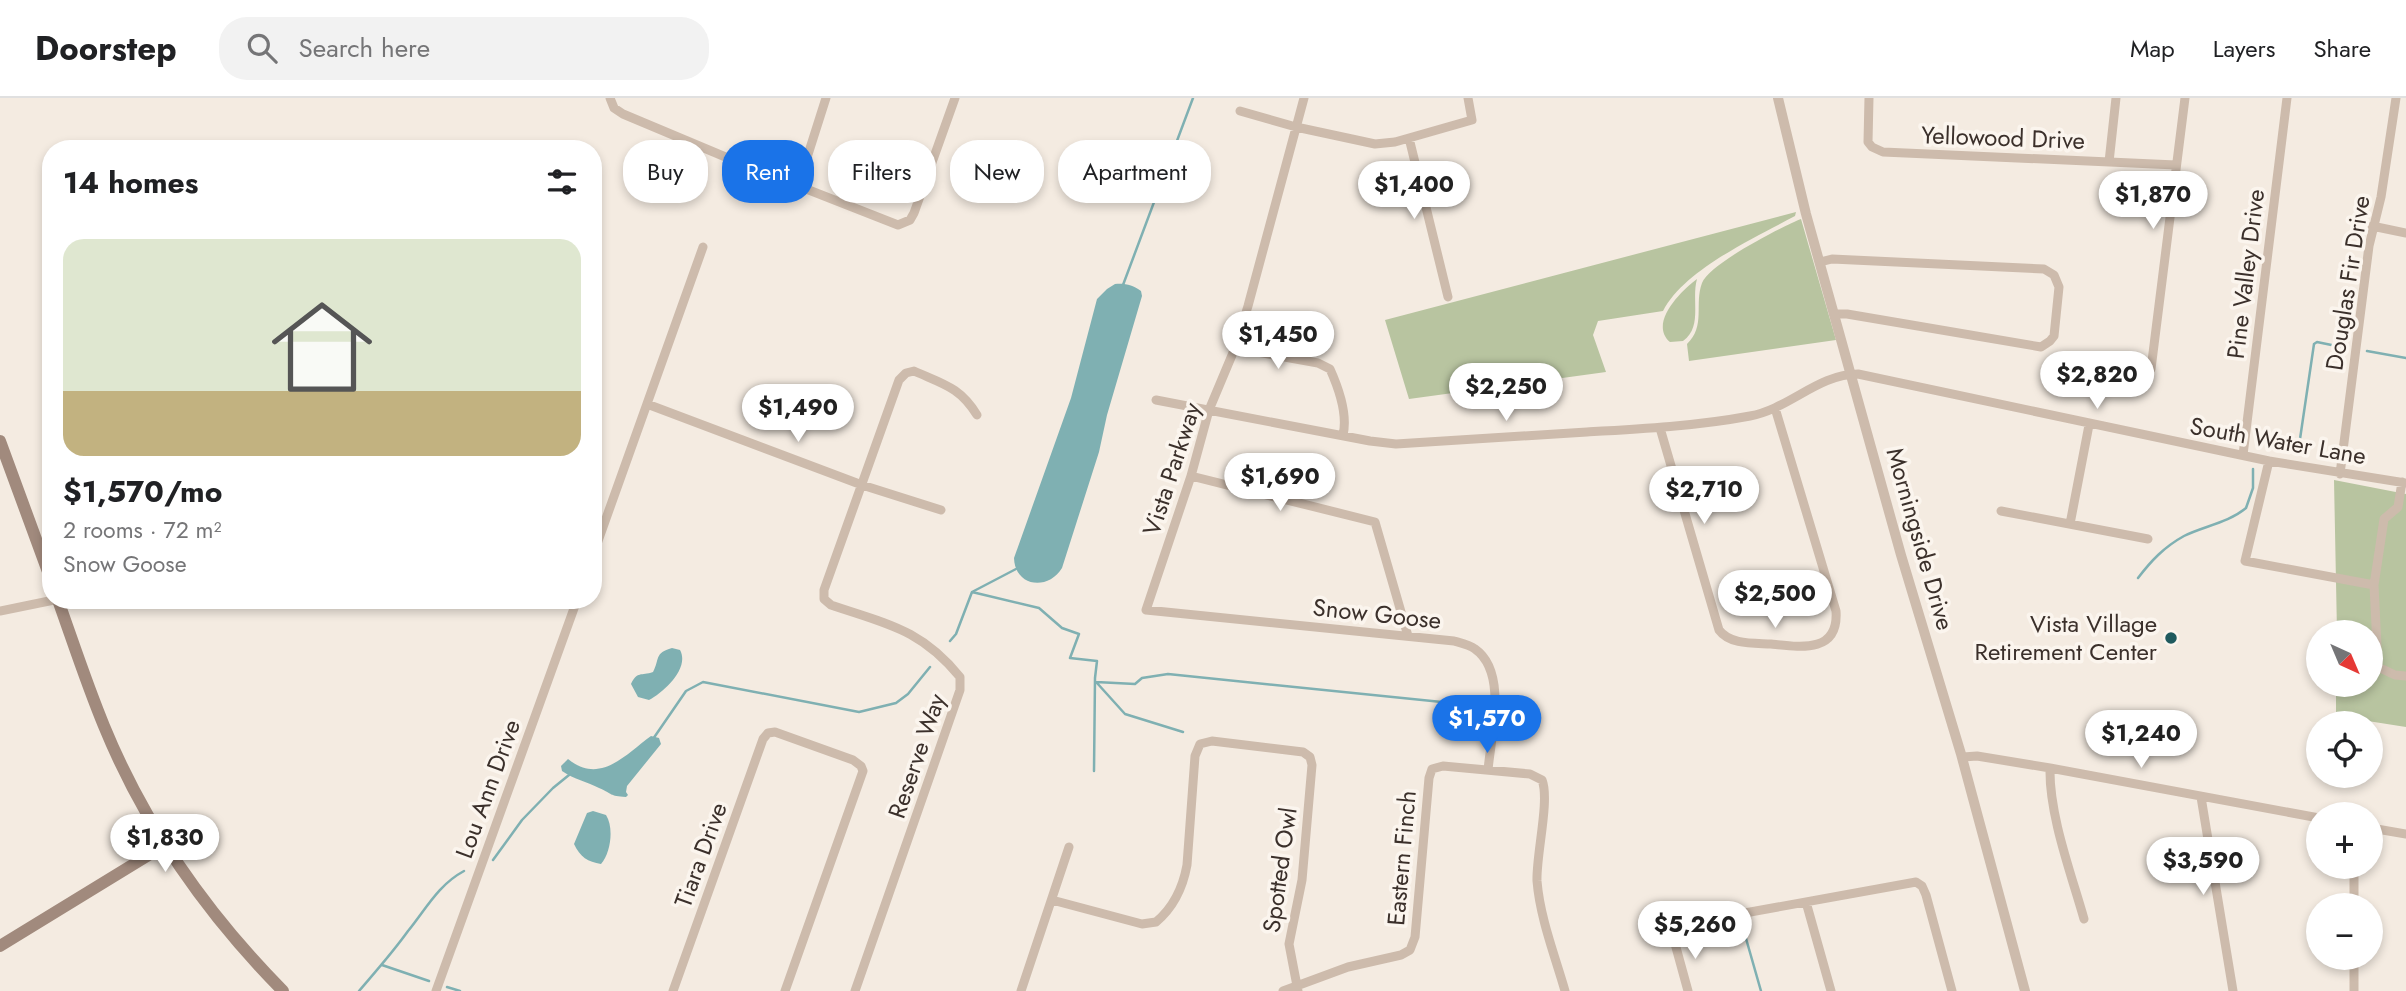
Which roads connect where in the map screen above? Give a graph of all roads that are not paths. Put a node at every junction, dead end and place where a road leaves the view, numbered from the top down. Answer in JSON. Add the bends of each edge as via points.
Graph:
{"nodes":[{"id":1,"x":826,"y":98,"type":"edge"},
{"id":2,"x":955,"y":98,"type":"edge"},
{"id":3,"x":1304,"y":98,"type":"edge"},
{"id":4,"x":1468,"y":98,"type":"edge"},
{"id":5,"x":1778,"y":98,"type":"edge"},
{"id":6,"x":1869,"y":98,"type":"edge"},
{"id":7,"x":2116,"y":98,"type":"edge"},
{"id":8,"x":2185,"y":98,"type":"edge"},
{"id":9,"x":2287,"y":98,"type":"edge"},
{"id":10,"x":2396,"y":98,"type":"edge"},
{"id":11,"x":611,"y":101,"type":"edge"},
{"id":12,"x":1240,"y":111,"type":"dead end"},
{"id":13,"x":1296,"y":127,"type":"junction"},
{"id":14,"x":1409,"y":138,"type":"junction"},
{"id":15,"x":813,"y":140,"type":"edge"},
{"id":16,"x":722,"y":155,"type":"edge"},
{"id":17,"x":2109,"y":162,"type":"junction"},
{"id":18,"x":2176,"y":166,"type":"junction"},
{"id":19,"x":814,"y":192,"type":"edge"},
{"id":20,"x":2372,"y":226,"type":"junction"},
{"id":21,"x":2406,"y":233,"type":"edge"},
{"id":22,"x":703,"y":247,"type":"dead end"},
{"id":23,"x":1820,"y":262,"type":"junction"},
{"id":24,"x":1448,"y":297,"type":"dead end"},
{"id":25,"x":1834,"y":314,"type":"junction"},
{"id":26,"x":1235,"y":348,"type":"junction"},
{"id":27,"x":2151,"y":369,"type":"dead end"},
{"id":28,"x":1851,"y":374,"type":"junction"},
{"id":29,"x":1156,"y":400,"type":"dead end"},
{"id":30,"x":647,"y":404,"type":"junction"},
{"id":31,"x":1775,"y":408,"type":"junction"},
{"id":32,"x":1209,"y":410,"type":"junction"},
{"id":33,"x":977,"y":415,"type":"dead end"},
{"id":34,"x":2089,"y":425,"type":"junction"},
{"id":35,"x":1660,"y":428,"type":"junction"},
{"id":36,"x":1343,"y":435,"type":"junction"},
{"id":37,"x":0,"y":441,"type":"edge"},
{"id":38,"x":2243,"y":455,"type":"junction"},
{"id":39,"x":2269,"y":461,"type":"junction"},
{"id":40,"x":2340,"y":474,"type":"junction"},
{"id":41,"x":1191,"y":476,"type":"junction"},
{"id":42,"x":2404,"y":482,"type":"edge"},
{"id":43,"x":862,"y":485,"type":"junction"},
{"id":44,"x":2402,"y":508,"type":"edge"},
{"id":45,"x":941,"y":510,"type":"dead end"},
{"id":46,"x":2001,"y":511,"type":"dead end"},
{"id":47,"x":2070,"y":524,"type":"junction"},
{"id":48,"x":602,"y":530,"type":"edge"},
{"id":49,"x":2148,"y":539,"type":"dead end"},
{"id":50,"x":42,"y":555,"type":"edge"},
{"id":51,"x":2374,"y":585,"type":"junction"},
{"id":52,"x":42,"y":603,"type":"edge"},
{"id":53,"x":59,"y":609,"type":"edge"},
{"id":54,"x":574,"y":609,"type":"edge"},
{"id":55,"x":1146,"y":610,"type":"joint"},
{"id":56,"x":0,"y":611,"type":"edge"},
{"id":57,"x":1408,"y":636,"type":"junction"},
{"id":58,"x":2406,"y":676,"type":"edge"},
{"id":59,"x":1963,"y":757,"type":"junction"},
{"id":60,"x":2050,"y":768,"type":"junction"},
{"id":61,"x":1488,"y":770,"type":"junction"},
{"id":62,"x":2202,"y":797,"type":"junction"},
{"id":63,"x":2306,"y":816,"type":"edge"},
{"id":64,"x":2383,"y":830,"type":"edge"},
{"id":65,"x":2406,"y":834,"type":"edge"},
{"id":66,"x":165,"y":845,"type":"junction"},
{"id":67,"x":1069,"y":847,"type":"dead end"},
{"id":68,"x":1052,"y":900,"type":"junction"},
{"id":69,"x":1805,"y":902,"type":"junction"},
{"id":70,"x":2084,"y":919,"type":"dead end"},
{"id":71,"x":0,"y":946,"type":"edge"},
{"id":72,"x":2354,"y":970,"type":"edge"},
{"id":73,"x":1297,"y":988,"type":"edge"},
{"id":74,"x":283,"y":991,"type":"edge"},
{"id":75,"x":436,"y":991,"type":"edge"},
{"id":76,"x":673,"y":991,"type":"edge"},
{"id":77,"x":785,"y":991,"type":"edge"},
{"id":78,"x":855,"y":991,"type":"edge"},
{"id":79,"x":1021,"y":991,"type":"edge"},
{"id":80,"x":1283,"y":991,"type":"edge"},
{"id":81,"x":1565,"y":991,"type":"edge"},
{"id":82,"x":1688,"y":991,"type":"edge"},
{"id":83,"x":1831,"y":991,"type":"edge"},
{"id":84,"x":1952,"y":991,"type":"edge"},
{"id":85,"x":2025,"y":991,"type":"edge"},
{"id":86,"x":2233,"y":991,"type":"edge"},
{"id":87,"x":2354,"y":991,"type":"edge"}],
"edges":[{"from":1,"to":15,"type":"street"},
{"from":2,"to":19,"type":"street","via":[[914,213],[906,222],[894,225]]},
{"from":3,"to":13,"type":"street","name":"Vista Parkway"},
{"from":4,"to":14,"type":"street","via":[[1472,120]]},
{"from":5,"to":23,"type":"street","name":"Morningside Drive"},
{"from":6,"to":17,"type":"street","name":"Yellowood Drive","via":[[1867,135],[1872,147],[1883,152]]},
{"from":7,"to":17,"type":"street"},
{"from":8,"to":18,"type":"street"},
{"from":9,"to":38,"type":"street","name":"Pine Valley Drive"},
{"from":10,"to":20,"type":"street","name":"Douglas Fir Drive","via":[[2381,197]]},
{"from":11,"to":16,"type":"street","via":[[623,114]]},
{"from":12,"to":13,"type":"street"},
{"from":13,"to":14,"type":"street","via":[[1375,144]]},
{"from":13,"to":26,"type":"street","name":"Vista Parkway"},
{"from":14,"to":24,"type":"street"},
{"from":17,"to":18,"type":"street","name":"Yellowood Drive"},
{"from":18,"to":27,"type":"street"},
{"from":20,"to":21,"type":"street"},
{"from":20,"to":40,"type":"street","name":"Douglas Fir Drive"},
{"from":22,"to":30,"type":"street"},
{"from":23,"to":25,"type":"street","name":"Morningside Drive"},
{"from":23,"to":25,"type":"street","via":[[2044,269],[2054,275],[2059,287],[2054,336],[2041,347]]},
{"from":25,"to":28,"type":"street","name":"Morningside Drive"},
{"from":26,"to":32,"type":"street","name":"Vista Parkway"},
{"from":26,"to":36,"type":"street","via":[[1330,369],[1344,413]]},
{"from":28,"to":31,"type":"street","name":"South Water Lane","via":[[1817,385]]},
{"from":28,"to":34,"type":"street","name":"South Water Lane"},
{"from":28,"to":59,"type":"street","name":"Morningside Drive"},
{"from":29,"to":32,"type":"street","name":"South Water Lane"},
{"from":30,"to":43,"type":"street"},
{"from":30,"to":48,"type":"street"},
{"from":31,"to":35,"type":"street","name":"South Water Lane"},
{"from":31,"to":35,"type":"street","via":[[1836,611],[1829,636],[1802,647],[1723,636]]},
{"from":32,"to":36,"type":"street","name":"South Water Lane"},
{"from":32,"to":41,"type":"street","name":"Vista Parkway"},
{"from":33,"to":43,"type":"street","name":"Reserve Way","via":[[959,391],[914,371],[906,373],[899,380]]},
{"from":34,"to":38,"type":"street","name":"South Water Lane"},
{"from":34,"to":47,"type":"street"},
{"from":35,"to":36,"type":"street","name":"South Water Lane","via":[[1396,444]]},
{"from":37,"to":50,"type":"main road"},
{"from":38,"to":39,"type":"street","name":"South Water Lane"},
{"from":39,"to":40,"type":"street","name":"South Water Lane"},
{"from":39,"to":51,"type":"street","via":[[2245,561]]},
{"from":40,"to":42,"type":"street","name":"South Water Lane"},
{"from":41,"to":55,"type":"street","name":"Vista Parkway"},
{"from":41,"to":57,"type":"street","via":[[1375,522]]},
{"from":42,"to":44,"type":"street"},
{"from":43,"to":45,"type":"street"},
{"from":43,"to":78,"type":"street","name":"Reserve Way","via":[[824,599],[912,633],[960,677],[955,703]]},
{"from":44,"to":51,"type":"street","via":[[2384,519]]},
{"from":46,"to":47,"type":"street"},
{"from":47,"to":49,"type":"street"},
{"from":51,"to":58,"type":"street","via":[[2378,667]]},
{"from":52,"to":56,"type":"street"},
{"from":53,"to":66,"type":"main road","via":[[104,726]]},
{"from":54,"to":75,"type":"street","name":"Lou Ann Drive"},
{"from":55,"to":57,"type":"street","name":"Snow Goose"},
{"from":57,"to":61,"type":"street","name":"Snow Goose","via":[[1454,641],[1474,648],[1486,660],[1496,698]]},
{"from":59,"to":60,"type":"street"},
{"from":59,"to":85,"type":"street","name":"Morningside Drive"},
{"from":60,"to":62,"type":"street"},
{"from":60,"to":70,"type":"street","via":[[2054,809]]},
{"from":61,"to":73,"type":"street","name":"Eastern Finch","via":[[1432,769],[1410,950],[1348,967]]},
{"from":61,"to":81,"type":"street","via":[[1542,780],[1538,891]]},
{"from":62,"to":63,"type":"street"},
{"from":62,"to":86,"type":"street"},
{"from":64,"to":65,"type":"street"},
{"from":66,"to":71,"type":"main road"},
{"from":66,"to":74,"type":"main road","via":[[218,920]]},
{"from":67,"to":68,"type":"street"},
{"from":68,"to":73,"type":"street","name":"Spotted Owl","via":[[1146,925],[1161,918],[1185,874],[1195,756],[1200,744],[1212,741],[1308,755],[1312,765],[1303,866],[1289,944]]},
{"from":68,"to":79,"type":"street"},
{"from":69,"to":82,"type":"street","via":[[1676,929],[1674,940]]},
{"from":69,"to":83,"type":"street"},
{"from":69,"to":84,"type":"street","via":[[1920,884]]},
{"from":72,"to":87,"type":"street"},
{"from":73,"to":80,"type":"street"},
{"from":76,"to":77,"type":"street","name":"Tiara Drive","via":[[764,739],[775,732],[853,760],[863,771]]}]}
